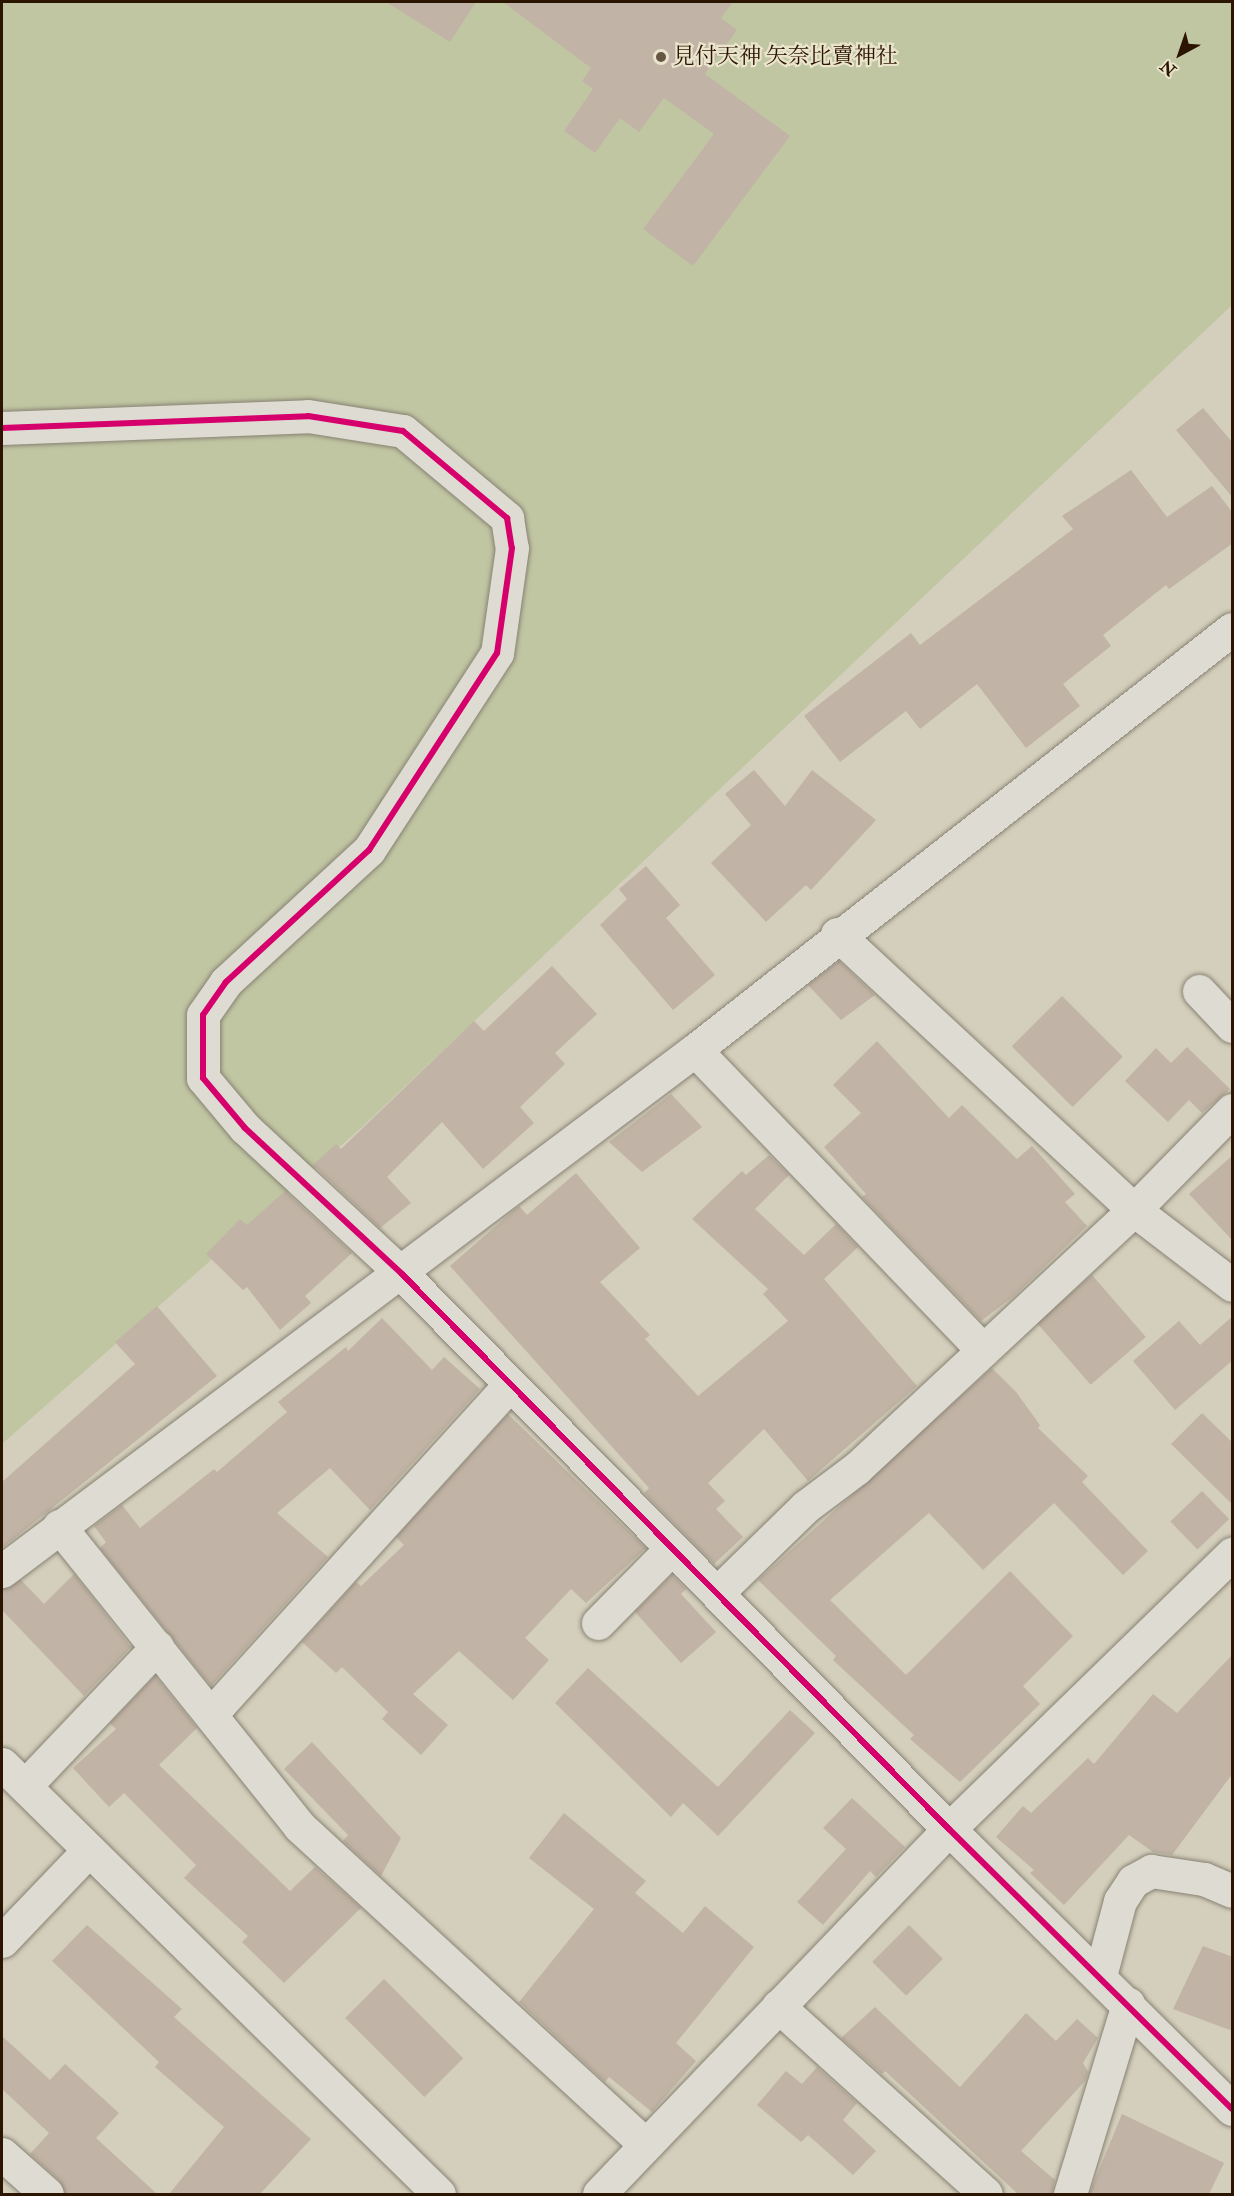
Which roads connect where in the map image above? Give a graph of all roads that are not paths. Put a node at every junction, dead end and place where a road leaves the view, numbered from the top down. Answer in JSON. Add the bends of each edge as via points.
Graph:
{"nodes":[{"id":1,"x":2,"y":428,"type":"edge"},
{"id":2,"x":1233,"y":630,"type":"edge"},
{"id":3,"x":837,"y":934,"type":"junction"},
{"id":4,"x":1199,"y":991,"type":"dead end"},
{"id":5,"x":1233,"y":1026,"type":"edge"},
{"id":6,"x":695,"y":1050,"type":"junction"},
{"id":7,"x":1233,"y":1110,"type":"edge"},
{"id":8,"x":1134,"y":1210,"type":"junction"},
{"id":9,"x":402,"y":1274,"type":"junction"},
{"id":10,"x":1233,"y":1285,"type":"edge"},
{"id":11,"x":983,"y":1350,"type":"junction"},
{"id":12,"x":510,"y":1384,"type":"junction"},
{"id":13,"x":59,"y":1526,"type":"junction"},
{"id":14,"x":672,"y":1548,"type":"junction"},
{"id":15,"x":1233,"y":1554,"type":"edge"},
{"id":16,"x":2,"y":1571,"type":"edge"},
{"id":17,"x":717,"y":1593,"type":"junction"},
{"id":18,"x":598,"y":1623,"type":"dead end"},
{"id":19,"x":157,"y":1647,"type":"junction"},
{"id":20,"x":211,"y":1714,"type":"junction"},
{"id":21,"x":13,"y":1775,"type":"edge"},
{"id":22,"x":950,"y":1829,"type":"junction"},
{"id":23,"x":89,"y":1850,"type":"junction"},
{"id":24,"x":1233,"y":1891,"type":"edge"},
{"id":25,"x":2,"y":1941,"type":"edge"},
{"id":26,"x":1100,"y":1976,"type":"junction"},
{"id":27,"x":1128,"y":2004,"type":"junction"},
{"id":28,"x":778,"y":2006,"type":"junction"},
{"id":29,"x":1233,"y":2109,"type":"edge"},
{"id":30,"x":645,"y":2144,"type":"junction"},
{"id":31,"x":2,"y":2154,"type":"edge"},
{"id":32,"x":47,"y":2194,"type":"edge"},
{"id":33,"x":439,"y":2194,"type":"edge"},
{"id":34,"x":599,"y":2194,"type":"edge"},
{"id":35,"x":986,"y":2194,"type":"edge"},
{"id":36,"x":1070,"y":2194,"type":"edge"}],
"edges":[{"from":1,"to":9,"type":"street","via":[[308,416],[403,431],[507,518],[512,548],[497,653],[369,850],[226,982],[203,1015],[203,1078],[245,1128]]},
{"from":2,"to":3,"type":"street"},
{"from":3,"to":6,"type":"street"},
{"from":3,"to":8,"type":"street"},
{"from":4,"to":5,"type":"street"},
{"from":6,"to":9,"type":"street"},
{"from":6,"to":11,"type":"street"},
{"from":7,"to":8,"type":"street"},
{"from":8,"to":10,"type":"street"},
{"from":8,"to":11,"type":"street"},
{"from":9,"to":12,"type":"street"},
{"from":9,"to":13,"type":"street"},
{"from":11,"to":17,"type":"street","via":[[857,1468],[805,1507]]},
{"from":12,"to":14,"type":"street"},
{"from":12,"to":20,"type":"street"},
{"from":13,"to":16,"type":"street"},
{"from":13,"to":19,"type":"street"},
{"from":14,"to":17,"type":"street"},
{"from":14,"to":18,"type":"street"},
{"from":15,"to":22,"type":"street"},
{"from":17,"to":22,"type":"street"},
{"from":19,"to":20,"type":"street"},
{"from":19,"to":21,"type":"street"},
{"from":20,"to":30,"type":"street","via":[[299,1826]]},
{"from":21,"to":23,"type":"street"},
{"from":22,"to":26,"type":"street"},
{"from":22,"to":28,"type":"street"},
{"from":23,"to":25,"type":"street"},
{"from":23,"to":33,"type":"street"},
{"from":24,"to":26,"type":"street","via":[[1204,1879],[1151,1871],[1133,1881],[1120,1901]]},
{"from":26,"to":27,"type":"street"},
{"from":27,"to":29,"type":"street"},
{"from":27,"to":36,"type":"street"},
{"from":28,"to":30,"type":"street"},
{"from":28,"to":35,"type":"street"},
{"from":30,"to":34,"type":"street"},
{"from":31,"to":32,"type":"street"}]}
